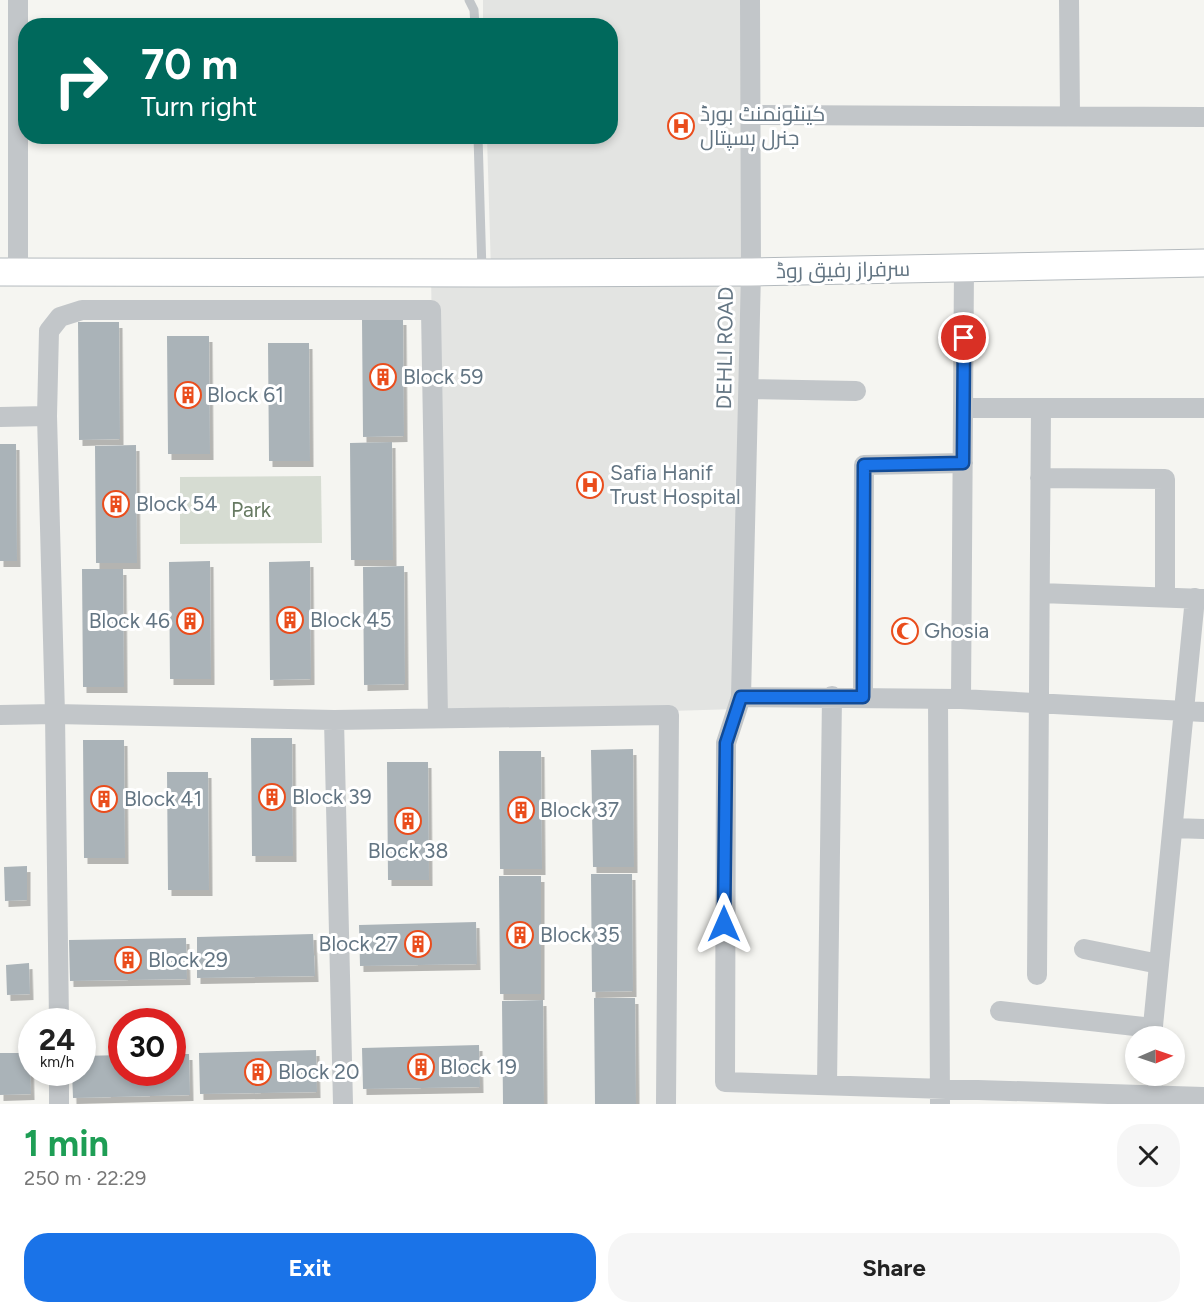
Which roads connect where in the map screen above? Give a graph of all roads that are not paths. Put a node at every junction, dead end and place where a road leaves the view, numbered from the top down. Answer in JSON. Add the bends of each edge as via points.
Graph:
{"nodes":[{"id":1,"x":18,"y":0,"type":"edge"},
{"id":2,"x":469,"y":0,"type":"edge"},
{"id":3,"x":750,"y":0,"type":"edge"},
{"id":4,"x":1069,"y":0,"type":"edge"},
{"id":5,"x":474,"y":18,"type":"edge"},
{"id":6,"x":750,"y":115,"type":"junction"},
{"id":7,"x":1070,"y":116,"type":"junction"},
{"id":8,"x":1204,"y":117,"type":"edge"},
{"id":9,"x":478,"y":144,"type":"edge"},
{"id":10,"x":1204,"y":263,"type":"edge"},
{"id":11,"x":964,"y":267,"type":"junction"},
{"id":12,"x":9,"y":272,"type":"edge"},
{"id":13,"x":751,"y":272,"type":"junction"},
{"id":14,"x":482,"y":273,"type":"junction"},
{"id":15,"x":749,"y":389,"type":"junction"},
{"id":16,"x":856,"y":391,"type":"dead end"},
{"id":17,"x":963,"y":408,"type":"junction"},
{"id":18,"x":1041,"y":408,"type":"junction"},
{"id":19,"x":1204,"y":408,"type":"edge"},
{"id":20,"x":47,"y":416,"type":"junction"},
{"id":21,"x":0,"y":417,"type":"edge"},
{"id":22,"x":963,"y":463,"type":"junction"},
{"id":23,"x":1040,"y":478,"type":"junction"},
{"id":24,"x":1040,"y":593,"type":"junction"},
{"id":25,"x":1165,"y":597,"type":"junction"},
{"id":26,"x":1200,"y":598,"type":"edge"},
{"id":27,"x":832,"y":696,"type":"junction"},
{"id":28,"x":741,"y":697,"type":"junction"},
{"id":29,"x":863,"y":697,"type":"junction"},
{"id":30,"x":938,"y":699,"type":"junction"},
{"id":31,"x":960,"y":699,"type":"junction"},
{"id":32,"x":1039,"y":703,"type":"junction"},
{"id":33,"x":1194,"y":711,"type":"edge"},
{"id":34,"x":55,"y":714,"type":"junction"},
{"id":35,"x":0,"y":715,"type":"edge"},
{"id":36,"x":438,"y":718,"type":"junction"},
{"id":37,"x":334,"y":720,"type":"junction"},
{"id":38,"x":1173,"y":828,"type":"junction"},
{"id":39,"x":1204,"y":829,"type":"edge"},
{"id":40,"x":1084,"y":949,"type":"dead end"},
{"id":41,"x":1159,"y":964,"type":"junction"},
{"id":42,"x":1037,"y":975,"type":"dead end"},
{"id":43,"x":58,"y":1008,"type":"edge"},
{"id":44,"x":1000,"y":1011,"type":"dead end"},
{"id":45,"x":1154,"y":1026,"type":"edge"},
{"id":46,"x":1125,"y":1028,"type":"edge"},
{"id":47,"x":827,"y":1085,"type":"junction"},
{"id":48,"x":59,"y":1086,"type":"edge"},
{"id":49,"x":1129,"y":1086,"type":"edge"},
{"id":50,"x":1153,"y":1086,"type":"edge"},
{"id":51,"x":940,"y":1096,"type":"edge"},
{"id":52,"x":1204,"y":1097,"type":"edge"},
{"id":53,"x":59,"y":1104,"type":"edge"},
{"id":54,"x":343,"y":1104,"type":"edge"},
{"id":55,"x":666,"y":1104,"type":"edge"}],
"edges":[{"from":1,"to":12,"type":"street"},
{"from":2,"to":5,"type":"lane"},
{"from":3,"to":6,"type":"street","name":"DEHLI ROAD"},
{"from":4,"to":7,"type":"street"},
{"from":6,"to":7,"type":"street"},
{"from":6,"to":13,"type":"street","name":"DEHLI ROAD"},
{"from":7,"to":8,"type":"street"},
{"from":9,"to":14,"type":"lane"},
{"from":10,"to":11,"type":"street","name":"سرفراز رفیق روڈ"},
{"from":11,"to":13,"type":"street","name":"سرفراز رفیق روڈ"},
{"from":11,"to":17,"type":"street"},
{"from":12,"to":14,"type":"street","name":"سرفراز رفیق روڈ"},
{"from":13,"to":14,"type":"street","name":"سرفراز رفیق روڈ"},
{"from":13,"to":15,"type":"street","name":"DEHLI ROAD"},
{"from":15,"to":16,"type":"street"},
{"from":15,"to":28,"type":"street","name":"DEHLI ROAD"},
{"from":17,"to":18,"type":"street"},
{"from":17,"to":22,"type":"street"},
{"from":18,"to":19,"type":"street"},
{"from":18,"to":23,"type":"street"},
{"from":20,"to":21,"type":"street"},
{"from":20,"to":34,"type":"street"},
{"from":20,"to":36,"type":"street","via":[[49,331],[60,317],[82,310],[431,310]]},
{"from":22,"to":29,"type":"street","via":[[864,465]]},
{"from":22,"to":31,"type":"street"},
{"from":23,"to":24,"type":"street"},
{"from":23,"to":25,"type":"street","via":[[1165,479]]},
{"from":24,"to":25,"type":"street"},
{"from":24,"to":32,"type":"street"},
{"from":25,"to":26,"type":"street"},
{"from":26,"to":33,"type":"street"},
{"from":27,"to":28,"type":"street"},
{"from":27,"to":29,"type":"street"},
{"from":27,"to":47,"type":"street"},
{"from":28,"to":47,"type":"street","name":"DEHLI ROAD","via":[[726,743],[725,1082]]},
{"from":29,"to":30,"type":"street"},
{"from":30,"to":31,"type":"street"},
{"from":30,"to":51,"type":"street"},
{"from":31,"to":32,"type":"street"},
{"from":32,"to":33,"type":"street"},
{"from":32,"to":42,"type":"street"},
{"from":33,"to":38,"type":"street"},
{"from":34,"to":35,"type":"street"},
{"from":34,"to":37,"type":"street"},
{"from":34,"to":43,"type":"street"},
{"from":36,"to":37,"type":"street"},
{"from":36,"to":55,"type":"street","via":[[669,715]]},
{"from":37,"to":54,"type":"street"},
{"from":38,"to":39,"type":"street"},
{"from":38,"to":41,"type":"street"},
{"from":40,"to":41,"type":"street"},
{"from":41,"to":45,"type":"street"},
{"from":44,"to":46,"type":"street"},
{"from":47,"to":51,"type":"street"},
{"from":48,"to":53,"type":"street"},
{"from":49,"to":51,"type":"street"},
{"from":50,"to":52,"type":"street"}]}
